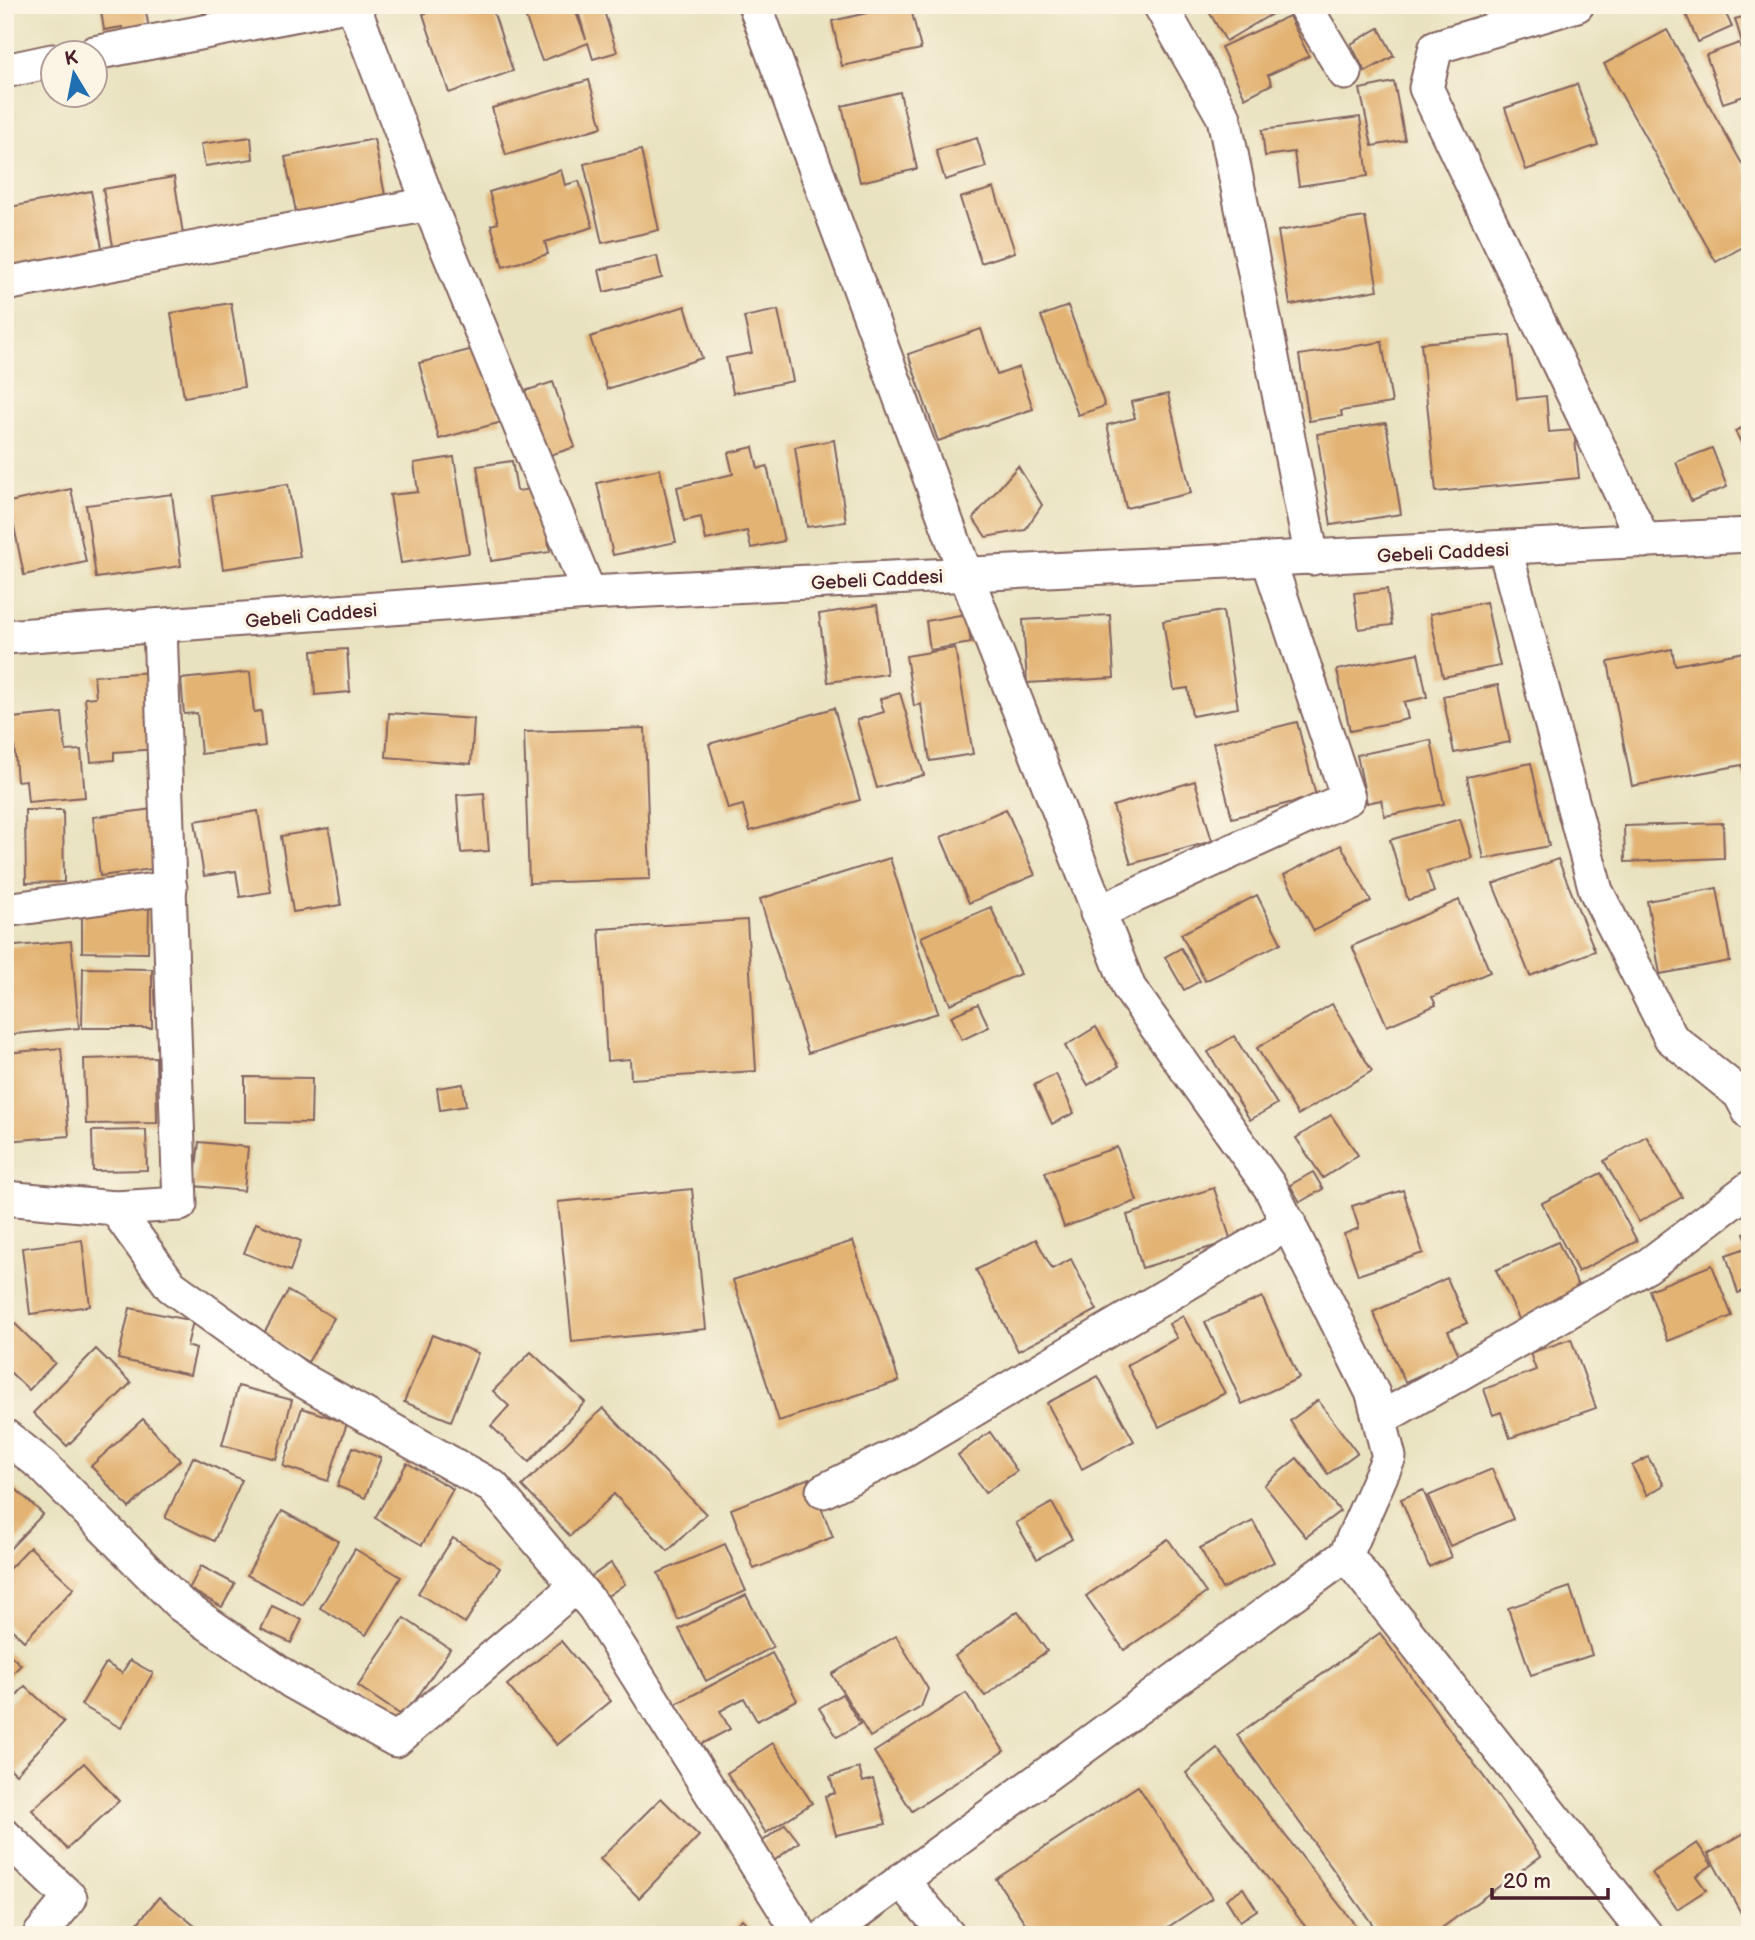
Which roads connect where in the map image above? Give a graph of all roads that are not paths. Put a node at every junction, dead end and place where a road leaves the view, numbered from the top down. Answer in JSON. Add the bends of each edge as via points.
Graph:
{"nodes":[{"id":1,"x":345,"y":5,"type":"edge"},
{"id":2,"x":354,"y":5,"type":"edge"},
{"id":3,"x":755,"y":5,"type":"edge"},
{"id":4,"x":1160,"y":5,"type":"edge"},
{"id":5,"x":1304,"y":5,"type":"edge"},
{"id":6,"x":1577,"y":5,"type":"edge"},
{"id":7,"x":108,"y":50,"type":"edge"},
{"id":8,"x":38,"y":64,"type":"edge"},
{"id":9,"x":5,"y":71,"type":"edge"},
{"id":10,"x":1345,"y":73,"type":"dead end"},
{"id":11,"x":429,"y":204,"type":"junction"},
{"id":12,"x":5,"y":284,"type":"edge"},
{"id":13,"x":1750,"y":536,"type":"edge"},
{"id":14,"x":1644,"y":541,"type":"junction"},
{"id":15,"x":1504,"y":549,"type":"junction"},
{"id":16,"x":1312,"y":558,"type":"junction"},
{"id":17,"x":1269,"y":561,"type":"junction"},
{"id":18,"x":966,"y":575,"type":"junction"},
{"id":19,"x":589,"y":593,"type":"junction"},
{"id":20,"x":160,"y":627,"type":"junction"},
{"id":21,"x":5,"y":637,"type":"edge"},
{"id":22,"x":170,"y":888,"type":"junction"},
{"id":23,"x":5,"y":910,"type":"edge"},
{"id":24,"x":1097,"y":913,"type":"junction"},
{"id":25,"x":1750,"y":1113,"type":"edge"},
{"id":26,"x":1750,"y":1188,"type":"edge"},
{"id":27,"x":5,"y":1198,"type":"edge"},
{"id":28,"x":115,"y":1208,"type":"junction"},
{"id":29,"x":1289,"y":1223,"type":"junction"},
{"id":30,"x":1380,"y":1419,"type":"junction"},
{"id":31,"x":5,"y":1436,"type":"edge"},
{"id":32,"x":823,"y":1491,"type":"dead end"},
{"id":33,"x":1346,"y":1555,"type":"junction"},
{"id":34,"x":576,"y":1586,"type":"junction"},
{"id":35,"x":5,"y":1836,"type":"edge"},
{"id":36,"x":901,"y":1880,"type":"junction"},
{"id":37,"x":40,"y":1935,"type":"edge"},
{"id":38,"x":801,"y":1935,"type":"edge"},
{"id":39,"x":827,"y":1935,"type":"edge"},
{"id":40,"x":948,"y":1935,"type":"edge"},
{"id":41,"x":1646,"y":1935,"type":"edge"}],
"edges":[{"from":1,"to":7,"type":"street"},
{"from":2,"to":11,"type":"street"},
{"from":3,"to":18,"type":"street"},
{"from":4,"to":16,"type":"street","via":[[1224,118]]},
{"from":5,"to":10,"type":"street"},
{"from":6,"to":14,"type":"street","via":[[1436,47],[1426,88]]},
{"from":8,"to":9,"type":"street"},
{"from":11,"to":12,"type":"street"},
{"from":11,"to":19,"type":"street"},
{"from":13,"to":14,"type":"street","name":"Gebeli Caddesi"},
{"from":14,"to":15,"type":"street","name":"Gebeli Caddesi"},
{"from":15,"to":16,"type":"street","name":"Gebeli Caddesi"},
{"from":15,"to":25,"type":"street","via":[[1597,891],[1671,1038],[1740,1094]]},
{"from":16,"to":17,"type":"street","name":"Gebeli Caddesi"},
{"from":17,"to":18,"type":"street","name":"Gebeli Caddesi"},
{"from":17,"to":24,"type":"street","via":[[1348,798]]},
{"from":18,"to":19,"type":"street","name":"Gebeli Caddesi"},
{"from":18,"to":24,"type":"street"},
{"from":19,"to":20,"type":"street","name":"Gebeli Caddesi"},
{"from":20,"to":21,"type":"street","name":"Gebeli Caddesi"},
{"from":20,"to":22,"type":"street"},
{"from":22,"to":23,"type":"street"},
{"from":22,"to":28,"type":"street","via":[[180,1203]]},
{"from":24,"to":29,"type":"street","via":[[1129,988],[1270,1187]]},
{"from":26,"to":30,"type":"street","via":[[1646,1267]]},
{"from":27,"to":28,"type":"street"},
{"from":28,"to":34,"type":"street","via":[[171,1286],[297,1377],[494,1487]]},
{"from":29,"to":30,"type":"street","via":[[1373,1394]]},
{"from":29,"to":32,"type":"street","via":[[902,1452]]},
{"from":30,"to":33,"type":"street","via":[[1389,1457]]},
{"from":31,"to":34,"type":"street","via":[[42,1465],[181,1605],[291,1681],[396,1740]]},
{"from":33,"to":36,"type":"street"},
{"from":33,"to":41,"type":"street"},
{"from":34,"to":38,"type":"street","via":[[594,1606]]},
{"from":35,"to":37,"type":"street","via":[[70,1898]]},
{"from":36,"to":39,"type":"street"},
{"from":36,"to":40,"type":"street"}]}
